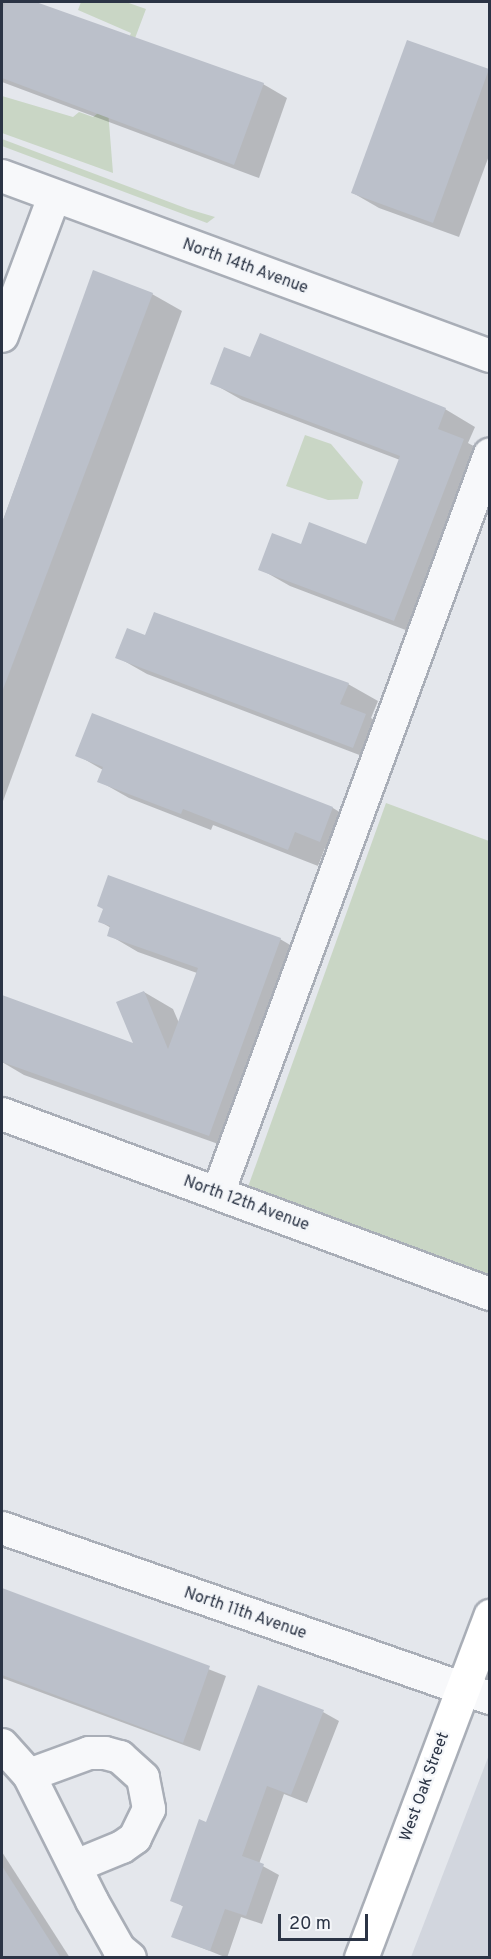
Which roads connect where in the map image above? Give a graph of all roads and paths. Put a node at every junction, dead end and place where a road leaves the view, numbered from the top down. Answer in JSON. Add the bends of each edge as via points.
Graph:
{"nodes":[{"id":1,"x":2,"y":177,"type":"edge"},
{"id":2,"x":54,"y":197,"type":"junction"},
{"id":3,"x":2,"y":336,"type":"edge"},
{"id":4,"x":489,"y":356,"type":"edge"},
{"id":5,"x":489,"y":454,"type":"edge"},
{"id":6,"x":2,"y":1114,"type":"edge"},
{"id":7,"x":218,"y":1194,"type":"junction"},
{"id":8,"x":489,"y":1294,"type":"edge"},
{"id":9,"x":2,"y":1528,"type":"edge"},
{"id":10,"x":489,"y":1616,"type":"edge"},
{"id":11,"x":476,"y":1693,"type":"edge"},
{"id":12,"x":2,"y":1745,"type":"edge"},
{"id":13,"x":29,"y":1775,"type":"junction"},
{"id":14,"x":76,"y":1866,"type":"junction"},
{"id":15,"x":130,"y":1958,"type":"edge"},
{"id":16,"x":361,"y":1958,"type":"edge"}],
"edges":[{"from":1,"to":2,"type":"street","name":"North 14th Avenue"},
{"from":2,"to":3,"type":"street"},
{"from":2,"to":4,"type":"street","name":"North 14th Avenue"},
{"from":5,"to":7,"type":"street"},
{"from":6,"to":7,"type":"street","name":"North 12th Avenue"},
{"from":7,"to":8,"type":"street","name":"North 12th Avenue"},
{"from":9,"to":11,"type":"street","name":"North 11th Avenue"},
{"from":10,"to":11,"type":"main road","name":"West Oak Street"},
{"from":11,"to":16,"type":"main road","name":"West Oak Street"},
{"from":12,"to":13,"type":"street"},
{"from":13,"to":14,"type":"street"},
{"from":13,"to":14,"type":"street","via":[[88,1753],[105,1753],[127,1761],[143,1778],[149,1809],[135,1838]]},
{"from":14,"to":15,"type":"street","via":[[118,1949]]}]}
